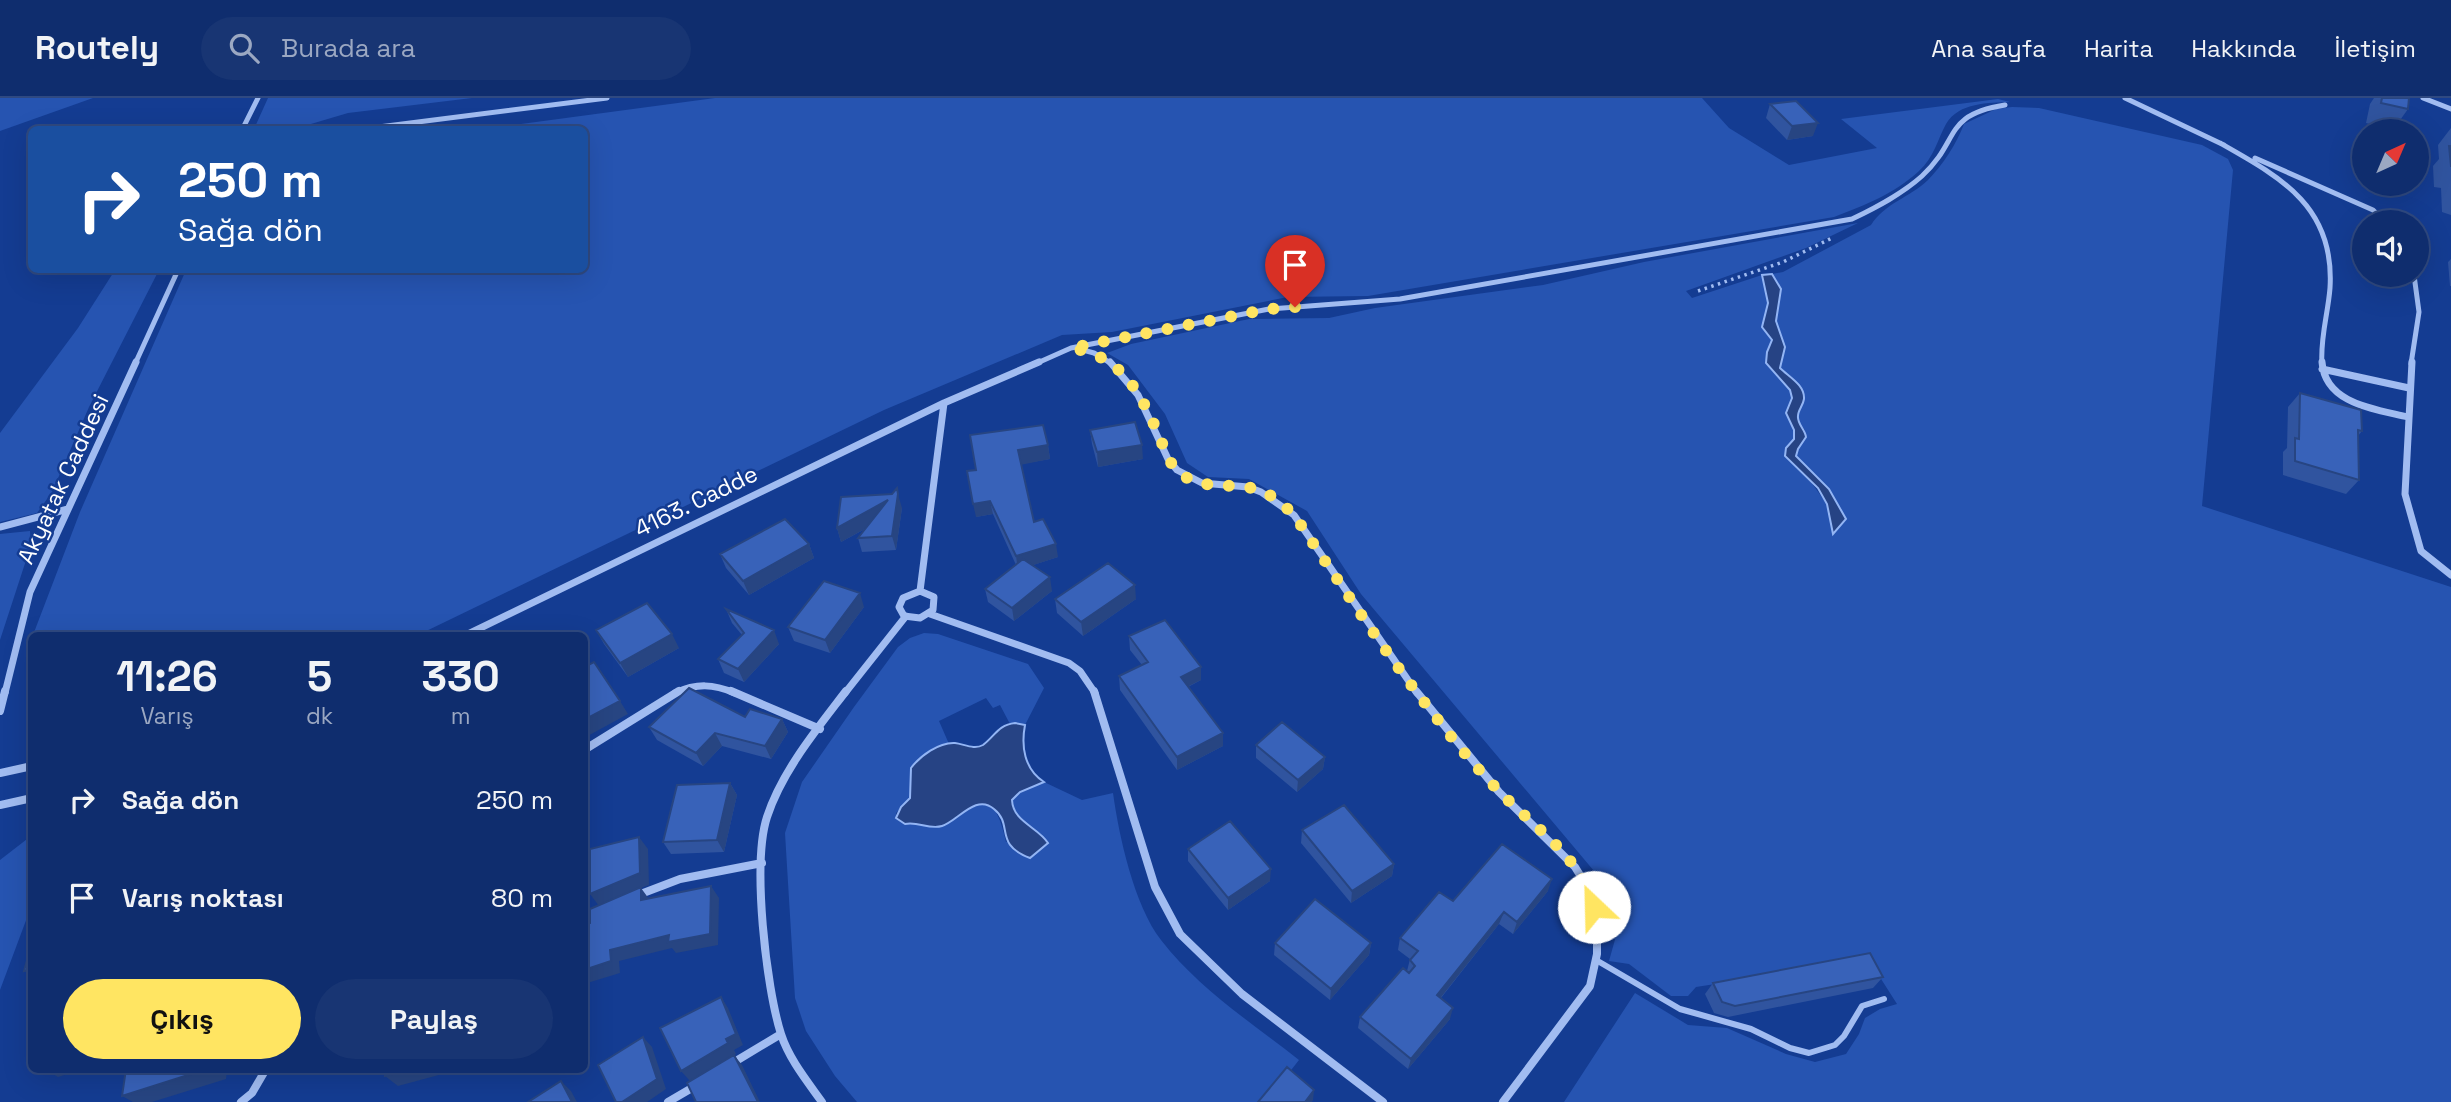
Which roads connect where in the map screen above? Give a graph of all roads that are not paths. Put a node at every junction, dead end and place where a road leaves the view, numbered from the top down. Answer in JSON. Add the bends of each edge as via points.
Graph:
{"nodes":[{"id":1,"x":258,"y":98,"type":"edge"},
{"id":2,"x":607,"y":98,"type":"edge"},
{"id":3,"x":2126,"y":98,"type":"edge"},
{"id":4,"x":2423,"y":98,"type":"edge"},
{"id":5,"x":2005,"y":104,"type":"dead end"},
{"id":6,"x":2451,"y":107,"type":"edge"},
{"id":7,"x":244,"y":126,"type":"edge"},
{"id":8,"x":386,"y":126,"type":"edge"},
{"id":9,"x":2220,"y":143,"type":"junction"},
{"id":10,"x":2373,"y":210,"type":"edge"},
{"id":11,"x":177,"y":273,"type":"edge"},
{"id":12,"x":2416,"y":287,"type":"edge"},
{"id":13,"x":1071,"y":348,"type":"junction"},
{"id":14,"x":2322,"y":369,"type":"junction"},
{"id":15,"x":2409,"y":388,"type":"junction"},
{"id":16,"x":944,"y":403,"type":"junction"},
{"id":17,"x":2408,"y":417,"type":"junction"},
{"id":18,"x":68,"y":509,"type":"junction"},
{"id":19,"x":0,"y":527,"type":"edge"},
{"id":20,"x":2451,"y":575,"type":"edge"},
{"id":21,"x":920,"y":591,"type":"junction"},
{"id":22,"x":930,"y":614,"type":"junction"},
{"id":23,"x":906,"y":617,"type":"junction"},
{"id":24,"x":472,"y":632,"type":"edge"},
{"id":25,"x":0,"y":711,"type":"edge"},
{"id":26,"x":820,"y":729,"type":"junction"},
{"id":27,"x":588,"y":748,"type":"edge"},
{"id":28,"x":28,"y":767,"type":"edge"},
{"id":29,"x":0,"y":773,"type":"edge"},
{"id":30,"x":28,"y":799,"type":"edge"},
{"id":31,"x":0,"y":805,"type":"edge"},
{"id":32,"x":762,"y":863,"type":"junction"},
{"id":33,"x":631,"y":898,"type":"edge"},
{"id":34,"x":608,"y":909,"type":"edge"},
{"id":35,"x":588,"y":918,"type":"edge"},
{"id":36,"x":1596,"y":960,"type":"junction"},
{"id":37,"x":1884,"y":999,"type":"dead end"},
{"id":38,"x":781,"y":1034,"type":"junction"},
{"id":39,"x":725,"y":1068,"type":"edge"},
{"id":40,"x":264,"y":1073,"type":"edge"},
{"id":41,"x":702,"y":1082,"type":"edge"},
{"id":42,"x":241,"y":1102,"type":"edge"},
{"id":43,"x":668,"y":1102,"type":"edge"},
{"id":44,"x":822,"y":1102,"type":"edge"},
{"id":45,"x":1383,"y":1102,"type":"edge"},
{"id":46,"x":1503,"y":1102,"type":"edge"}],
"edges":[{"from":1,"to":7,"type":"street"},
{"from":2,"to":8,"type":"street"},
{"from":3,"to":9,"type":"street"},
{"from":4,"to":6,"type":"street"},
{"from":5,"to":13,"type":"street","name":"4163. Cadde","via":[[1967,114],[1955,124],[1929,169],[1892,200],[1852,219],[1400,299],[1269,309]]},
{"from":9,"to":10,"type":"street"},
{"from":9,"to":14,"type":"street","via":[[2276,175],[2311,208],[2325,236],[2330,286]]},
{"from":11,"to":18,"type":"street","name":"Akyatak Caddesi"},
{"from":12,"to":15,"type":"street","via":[[2419,312]]},
{"from":13,"to":16,"type":"street","name":"4163. Cadde"},
{"from":13,"to":36,"type":"street","via":[[1092,351],[1131,383],[1143,398],[1170,463],[1180,473],[1207,485],[1263,491],[1294,515],[1432,713],[1499,792],[1575,867],[1591,893],[1597,921]]},
{"from":14,"to":15,"type":"street"},
{"from":14,"to":17,"type":"street","via":[[2332,389],[2366,406]]},
{"from":15,"to":17,"type":"street"},
{"from":16,"to":21,"type":"street"},
{"from":16,"to":24,"type":"street","name":"4163. Cadde"},
{"from":17,"to":20,"type":"street","via":[[2405,494],[2421,551]]},
{"from":18,"to":19,"type":"street"},
{"from":18,"to":25,"type":"street","name":"Akyatak Caddesi","via":[[30,592]]},
{"from":21,"to":22,"type":"street","via":[[934,597]]},
{"from":21,"to":23,"type":"street","via":[[907,594],[900,603]]},
{"from":22,"to":23,"type":"street"},
{"from":22,"to":45,"type":"street","via":[[1069,663],[1080,671],[1096,695],[1155,887],[1180,934],[1242,994]]},
{"from":23,"to":26,"type":"street"},
{"from":26,"to":27,"type":"street","via":[[706,684],[671,696]]},
{"from":26,"to":32,"type":"street","via":[[782,782],[765,821]]},
{"from":28,"to":29,"type":"street"},
{"from":30,"to":31,"type":"street"},
{"from":32,"to":33,"type":"street","via":[[680,879]]},
{"from":32,"to":38,"type":"street","via":[[769,978]]},
{"from":34,"to":35,"type":"street"},
{"from":36,"to":37,"type":"lane","via":[[1680,1009],[1751,1029],[1809,1053],[1835,1045],[1861,1006]]},
{"from":36,"to":46,"type":"street","via":[[1590,986]]},
{"from":38,"to":39,"type":"street"},
{"from":38,"to":44,"type":"street"},
{"from":40,"to":42,"type":"street"},
{"from":41,"to":43,"type":"street"}]}
